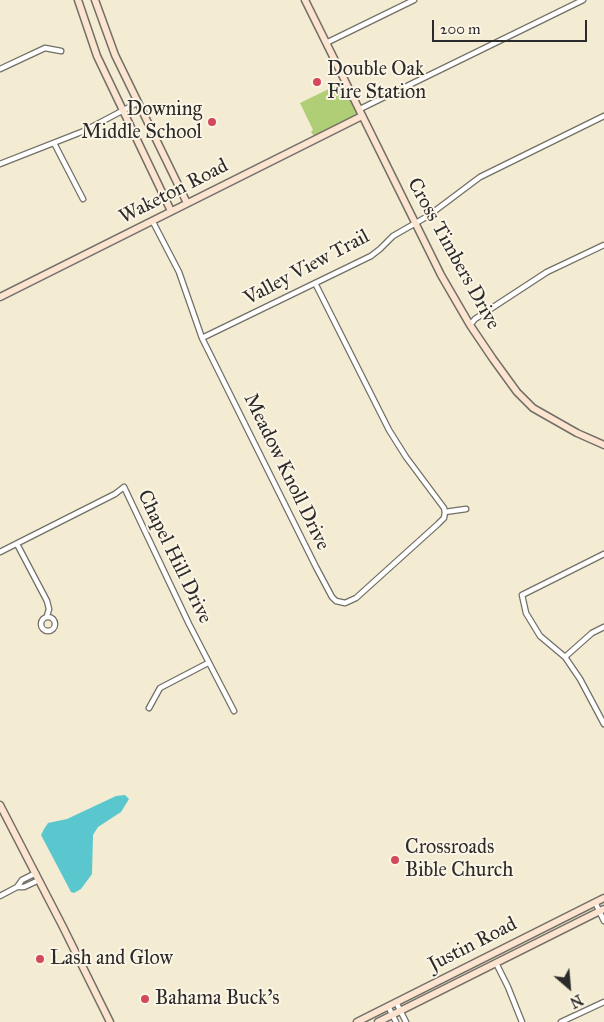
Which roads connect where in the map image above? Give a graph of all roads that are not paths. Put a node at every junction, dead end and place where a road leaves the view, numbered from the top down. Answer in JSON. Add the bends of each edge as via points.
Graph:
{"nodes":[{"id":1,"x":78,"y":0,"type":"edge"},
{"id":2,"x":305,"y":0,"type":"edge"},
{"id":3,"x":414,"y":0,"type":"edge"},
{"id":4,"x":583,"y":0,"type":"edge"},
{"id":5,"x":97,"y":1,"type":"edge"},
{"id":6,"x":326,"y":43,"type":"junction"},
{"id":7,"x":61,"y":51,"type":"dead end"},
{"id":8,"x":0,"y":69,"type":"edge"},
{"id":9,"x":137,"y":103,"type":"junction"},
{"id":10,"x":360,"y":109,"type":"junction"},
{"id":11,"x":123,"y":110,"type":"junction"},
{"id":12,"x":362,"y":116,"type":"junction"},
{"id":13,"x":604,"y":116,"type":"edge"},
{"id":14,"x":54,"y":143,"type":"junction"},
{"id":15,"x":0,"y":164,"type":"edge"},
{"id":16,"x":83,"y":199,"type":"dead end"},
{"id":17,"x":187,"y":203,"type":"junction"},
{"id":18,"x":172,"y":211,"type":"junction"},
{"id":19,"x":154,"y":222,"type":"junction"},
{"id":20,"x":415,"y":223,"type":"junction"},
{"id":21,"x":604,"y":245,"type":"edge"},
{"id":22,"x":316,"y":283,"type":"junction"},
{"id":23,"x":0,"y":297,"type":"edge"},
{"id":24,"x":470,"y":325,"type":"junction"},
{"id":25,"x":202,"y":338,"type":"junction"},
{"id":26,"x":604,"y":444,"type":"edge"},
{"id":27,"x":466,"y":509,"type":"dead end"},
{"id":28,"x":445,"y":512,"type":"junction"},
{"id":29,"x":17,"y":544,"type":"junction"},
{"id":30,"x":0,"y":552,"type":"edge"},
{"id":31,"x":604,"y":554,"type":"edge"},
{"id":32,"x":47,"y":616,"type":"dead end"},
{"id":33,"x":604,"y":627,"type":"edge"},
{"id":34,"x":565,"y":657,"type":"junction"},
{"id":35,"x":208,"y":663,"type":"junction"},
{"id":36,"x":149,"y":708,"type":"dead end"},
{"id":37,"x":234,"y":711,"type":"dead end"},
{"id":38,"x":602,"y":713,"type":"edge"},
{"id":39,"x":604,"y":724,"type":"edge"},
{"id":40,"x":0,"y":805,"type":"edge"},
{"id":41,"x":37,"y":876,"type":"junction"},
{"id":42,"x":0,"y":896,"type":"edge"},
{"id":43,"x":604,"y":898,"type":"edge"},
{"id":44,"x":595,"y":902,"type":"junction"},
{"id":45,"x":602,"y":910,"type":"edge"},
{"id":46,"x":604,"y":921,"type":"edge"},
{"id":47,"x":496,"y":963,"type":"junction"},
{"id":48,"x":396,"y":1002,"type":"junction"},
{"id":49,"x":604,"y":1002,"type":"edge"},
{"id":50,"x":388,"y":1006,"type":"junction"},
{"id":51,"x":400,"y":1011,"type":"junction"},
{"id":52,"x":392,"y":1015,"type":"junction"},
{"id":53,"x":110,"y":1022,"type":"edge"},
{"id":54,"x":357,"y":1022,"type":"edge"},
{"id":55,"x":378,"y":1022,"type":"edge"},
{"id":56,"x":396,"y":1022,"type":"edge"},
{"id":57,"x":406,"y":1022,"type":"edge"},
{"id":58,"x":522,"y":1022,"type":"edge"},
{"id":59,"x":562,"y":1022,"type":"edge"}],
"edges":[{"from":1,"to":11,"type":"street","via":[[97,56]]},
{"from":2,"to":6,"type":"street","name":"Cross Timbers Drive"},
{"from":3,"to":6,"type":"street"},
{"from":4,"to":10,"type":"street"},
{"from":5,"to":9,"type":"street","via":[[115,55]]},
{"from":6,"to":10,"type":"street","name":"Cross Timbers Drive"},
{"from":7,"to":8,"type":"street","via":[[45,48]]},
{"from":9,"to":11,"type":"street"},
{"from":9,"to":17,"type":"street"},
{"from":10,"to":12,"type":"street","name":"Cross Timbers Drive"},
{"from":11,"to":14,"type":"street"},
{"from":11,"to":18,"type":"street"},
{"from":12,"to":17,"type":"street","name":"Waketon Road"},
{"from":12,"to":20,"type":"street","name":"Cross Timbers Drive"},
{"from":13,"to":20,"type":"street","name":"Valley View Trail","via":[[480,177]]},
{"from":14,"to":15,"type":"street"},
{"from":14,"to":16,"type":"street"},
{"from":17,"to":18,"type":"street","name":"Waketon Road"},
{"from":18,"to":19,"type":"street","name":"Waketon Road"},
{"from":19,"to":23,"type":"street","name":"Waketon Road"},
{"from":19,"to":25,"type":"street","name":"Meadow Knoll Drive","via":[[179,272]]},
{"from":20,"to":22,"type":"street","name":"Valley View Trail","via":[[393,236],[371,256]]},
{"from":20,"to":24,"type":"street","name":"Cross Timbers Drive"},
{"from":21,"to":24,"type":"street","via":[[547,272]]},
{"from":22,"to":25,"type":"street","name":"Valley View Trail"},
{"from":22,"to":28,"type":"street","via":[[389,430]]},
{"from":24,"to":26,"type":"street","name":"Cross Timbers Drive","via":[[517,392],[533,408]]},
{"from":25,"to":28,"type":"street","name":"Meadow Knoll Drive","via":[[329,594],[336,601],[345,603],[356,598],[438,524]]},
{"from":27,"to":28,"type":"street"},
{"from":29,"to":30,"type":"street","name":"Chapel Hill Drive"},
{"from":29,"to":32,"type":"street","via":[[47,601],[50,609]]},
{"from":29,"to":35,"type":"street","name":"Chapel Hill Drive","via":[[124,487]]},
{"from":31,"to":34,"type":"street","via":[[522,595],[526,613],[540,636]]},
{"from":33,"to":34,"type":"street","via":[[592,633]]},
{"from":34,"to":38,"type":"street"},
{"from":35,"to":36,"type":"street","via":[[160,688]]},
{"from":35,"to":37,"type":"street","name":"Chapel Hill Drive"},
{"from":38,"to":39,"type":"street"},
{"from":40,"to":41,"type":"street"},
{"from":41,"to":42,"type":"street","via":[[24,887]]},
{"from":41,"to":53,"type":"street"},
{"from":43,"to":44,"type":"street","name":"Justin Road"},
{"from":44,"to":45,"type":"street"},
{"from":44,"to":48,"type":"street","name":"Justin Road"},
{"from":45,"to":46,"type":"street"},
{"from":45,"to":47,"type":"street","name":"Justin Road"},
{"from":47,"to":51,"type":"street","name":"Justin Road"},
{"from":47,"to":58,"type":"street"},
{"from":48,"to":50,"type":"street","name":"Justin Road"},
{"from":48,"to":51,"type":"street"},
{"from":49,"to":59,"type":"street"},
{"from":50,"to":52,"type":"street"},
{"from":50,"to":54,"type":"street","name":"Justin Road"},
{"from":51,"to":52,"type":"street","name":"Justin Road"},
{"from":51,"to":57,"type":"street"},
{"from":52,"to":55,"type":"street","name":"Justin Road"},
{"from":52,"to":56,"type":"street"}]}
